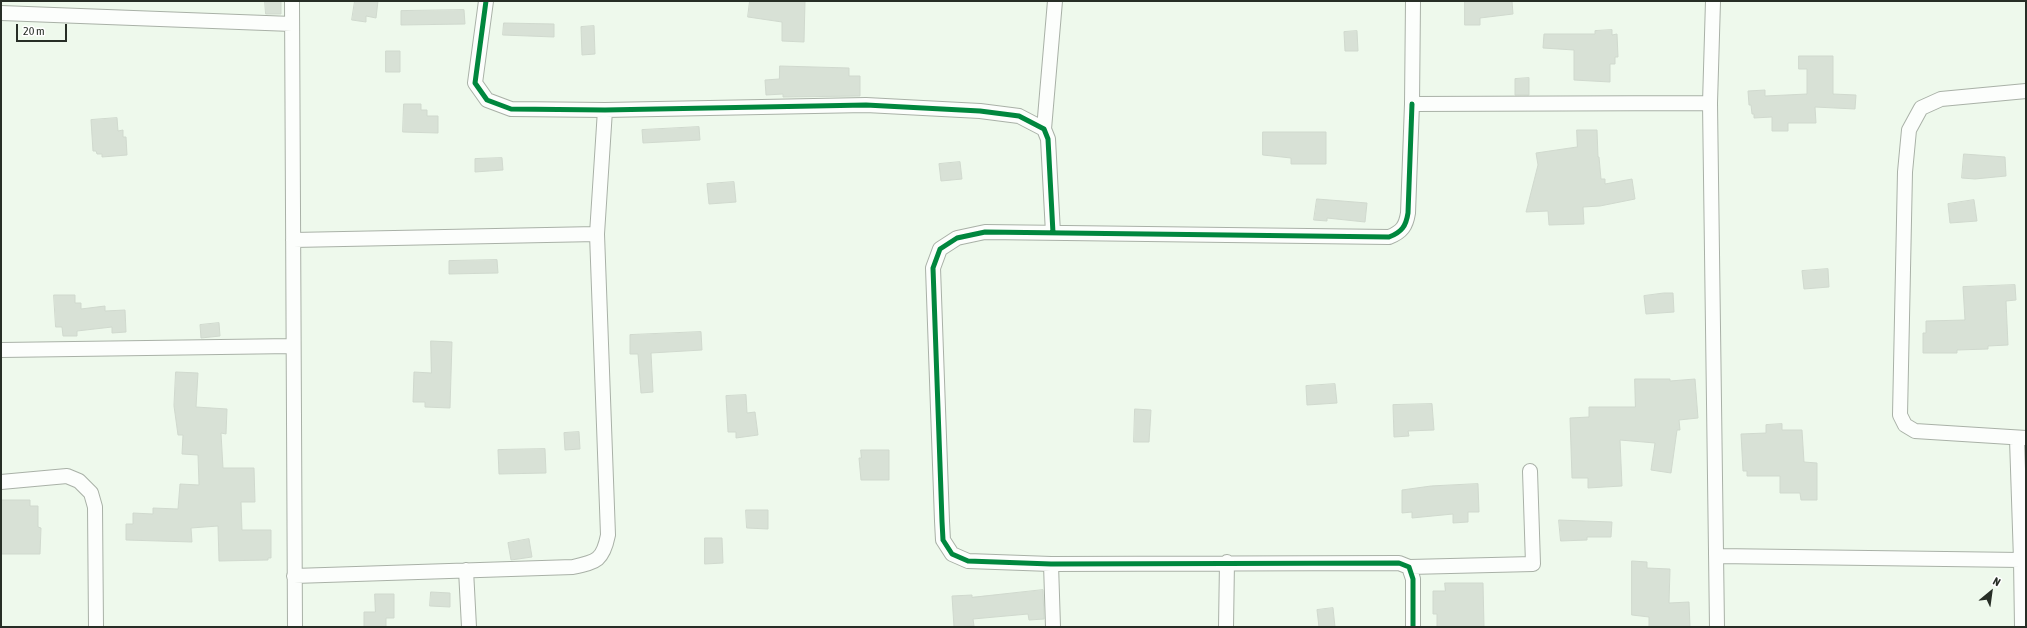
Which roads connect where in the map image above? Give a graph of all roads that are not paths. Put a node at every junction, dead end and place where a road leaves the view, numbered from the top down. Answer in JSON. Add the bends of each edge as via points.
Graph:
{"nodes":[{"id":1,"x":292,"y":1,"type":"edge"},
{"id":2,"x":486,"y":1,"type":"edge"},
{"id":3,"x":1055,"y":1,"type":"edge"},
{"id":4,"x":1413,"y":1,"type":"edge"},
{"id":5,"x":1712,"y":1,"type":"edge"},
{"id":6,"x":1,"y":13,"type":"edge"},
{"id":7,"x":292,"y":24,"type":"junction"},
{"id":8,"x":2026,"y":91,"type":"edge"},
{"id":9,"x":1710,"y":103,"type":"junction"},
{"id":10,"x":1412,"y":104,"type":"junction"},
{"id":11,"x":605,"y":110,"type":"junction"},
{"id":12,"x":1044,"y":129,"type":"junction"},
{"id":13,"x":1053,"y":232,"type":"junction"},
{"id":14,"x":597,"y":234,"type":"junction"},
{"id":15,"x":292,"y":240,"type":"junction"},
{"id":16,"x":293,"y":346,"type":"junction"},
{"id":17,"x":1,"y":350,"type":"edge"},
{"id":18,"x":2022,"y":438,"type":"edge"},
{"id":19,"x":1530,"y":471,"type":"dead end"},
{"id":20,"x":1,"y":482,"type":"edge"},
{"id":21,"x":1717,"y":556,"type":"junction"},
{"id":22,"x":2021,"y":560,"type":"junction"},
{"id":23,"x":1227,"y":562,"type":"junction"},
{"id":24,"x":1050,"y":564,"type":"junction"},
{"id":25,"x":1409,"y":567,"type":"junction"},
{"id":26,"x":466,"y":570,"type":"junction"},
{"id":27,"x":294,"y":576,"type":"junction"},
{"id":28,"x":96,"y":627,"type":"edge"},
{"id":29,"x":295,"y":627,"type":"edge"},
{"id":30,"x":468,"y":627,"type":"edge"},
{"id":31,"x":1053,"y":627,"type":"edge"},
{"id":32,"x":1226,"y":627,"type":"edge"},
{"id":33,"x":1414,"y":627,"type":"edge"},
{"id":34,"x":1717,"y":627,"type":"edge"},
{"id":35,"x":2022,"y":627,"type":"edge"}],
"edges":[{"from":1,"to":7,"type":"street"},
{"from":2,"to":11,"type":"street","via":[[475,83],[487,100],[511,109]]},
{"from":3,"to":12,"type":"street"},
{"from":4,"to":10,"type":"street"},
{"from":5,"to":9,"type":"street"},
{"from":6,"to":7,"type":"street"},
{"from":7,"to":15,"type":"street"},
{"from":8,"to":18,"type":"street","via":[[1941,99],[1921,108],[1909,130],[1905,172],[1900,415],[1905,424],[1915,431]]},
{"from":9,"to":10,"type":"street"},
{"from":9,"to":21,"type":"street"},
{"from":10,"to":13,"type":"street","via":[[1408,213],[1400,233],[1390,237]]},
{"from":11,"to":12,"type":"street","via":[[866,105],[980,111],[1019,116]]},
{"from":11,"to":14,"type":"street"},
{"from":12,"to":13,"type":"street","via":[[1048,139]]},
{"from":13,"to":24,"type":"street","via":[[985,232],[957,238],[940,249],[933,268],[943,540],[952,554],[968,561]]},
{"from":14,"to":15,"type":"street"},
{"from":14,"to":26,"type":"street","via":[[608,535],[605,552],[591,563],[573,567]]},
{"from":15,"to":16,"type":"street"},
{"from":16,"to":17,"type":"street"},
{"from":16,"to":27,"type":"street"},
{"from":18,"to":22,"type":"street"},
{"from":19,"to":25,"type":"street","via":[[1533,564]]},
{"from":20,"to":28,"type":"street","via":[[67,476],[79,481],[91,493],[95,507]]},
{"from":21,"to":22,"type":"street"},
{"from":21,"to":34,"type":"street"},
{"from":22,"to":35,"type":"street"},
{"from":23,"to":24,"type":"street"},
{"from":23,"to":25,"type":"street","via":[[1399,563]]},
{"from":23,"to":32,"type":"street"},
{"from":24,"to":31,"type":"street"},
{"from":25,"to":33,"type":"street","via":[[1413,579]]},
{"from":26,"to":27,"type":"street"},
{"from":26,"to":30,"type":"street"},
{"from":27,"to":29,"type":"street"}]}
